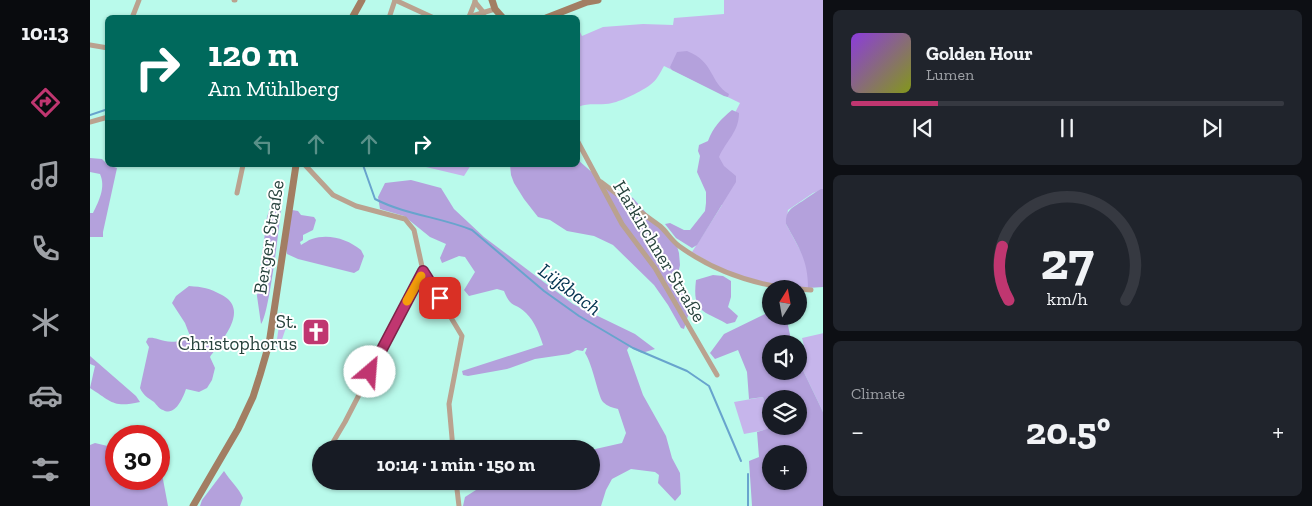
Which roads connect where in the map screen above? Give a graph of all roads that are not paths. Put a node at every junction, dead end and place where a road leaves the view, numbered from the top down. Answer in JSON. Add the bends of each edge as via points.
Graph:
{"nodes":[{"id":1,"x":139,"y":0,"type":"edge"},
{"id":2,"x":360,"y":0,"type":"edge"},
{"id":3,"x":395,"y":0,"type":"edge"},
{"id":4,"x":492,"y":0,"type":"edge"},
{"id":5,"x":598,"y":0,"type":"edge"},
{"id":6,"x":475,"y":1,"type":"edge"},
{"id":7,"x":495,"y":9,"type":"junction"},
{"id":8,"x":484,"y":13,"type":"junction"},
{"id":9,"x":133,"y":15,"type":"edge"},
{"id":10,"x":353,"y":15,"type":"edge"},
{"id":11,"x":391,"y":15,"type":"edge"},
{"id":12,"x":428,"y":15,"type":"edge"},
{"id":13,"x":470,"y":15,"type":"edge"},
{"id":14,"x":476,"y":15,"type":"edge"},
{"id":15,"x":500,"y":15,"type":"edge"},
{"id":16,"x":554,"y":15,"type":"edge"},
{"id":17,"x":90,"y":45,"type":"edge"},
{"id":18,"x":105,"y":48,"type":"edge"},
{"id":19,"x":105,"y":118,"type":"edge"},
{"id":20,"x":90,"y":122,"type":"edge"},
{"id":21,"x":580,"y":146,"type":"edge"},
{"id":22,"x":243,"y":167,"type":"edge"},
{"id":23,"x":296,"y":167,"type":"edge"},
{"id":24,"x":306,"y":167,"type":"edge"},
{"id":25,"x":599,"y":180,"type":"junction"},
{"id":26,"x":237,"y":193,"type":"dead end"},
{"id":27,"x":423,"y":271,"type":"junction"},
{"id":28,"x":762,"y":284,"type":"edge"},
{"id":29,"x":808,"y":290,"type":"edge"},
{"id":30,"x":811,"y":290,"type":"dead end"},
{"id":31,"x":717,"y":375,"type":"dead end"},
{"id":32,"x":334,"y":440,"type":"edge"},
{"id":33,"x":452,"y":440,"type":"edge"},
{"id":34,"x":457,"y":490,"type":"edge"},
{"id":35,"x":193,"y":506,"type":"edge"},
{"id":36,"x":459,"y":506,"type":"edge"}],
"edges":[{"from":1,"to":9,"type":"street"},
{"from":2,"to":10,"type":"main road"},
{"from":3,"to":11,"type":"street"},
{"from":3,"to":12,"type":"street"},
{"from":4,"to":7,"type":"main road"},
{"from":5,"to":16,"type":"main road"},
{"from":6,"to":8,"type":"street"},
{"from":6,"to":13,"type":"street"},
{"from":7,"to":8,"type":"street"},
{"from":7,"to":15,"type":"main road"},
{"from":8,"to":14,"type":"street"},
{"from":17,"to":18,"type":"street"},
{"from":19,"to":20,"type":"street"},
{"from":21,"to":25,"type":"street","name":"Harkirchner Straße"},
{"from":22,"to":26,"type":"street"},
{"from":23,"to":35,"type":"main road","name":"Berger Straße","via":[[263,367],[238,430]]},
{"from":24,"to":27,"type":"street","via":[[333,195],[356,206],[405,220],[414,230]]},
{"from":25,"to":28,"type":"street","via":[[662,228],[677,245],[726,272]]},
{"from":25,"to":31,"type":"street","name":"Harkirchner Straße","via":[[622,224],[655,268]]},
{"from":27,"to":32,"type":"street"},
{"from":27,"to":33,"type":"street","via":[[462,336],[449,404]]},
{"from":29,"to":30,"type":"street"},
{"from":34,"to":36,"type":"street"}]}
